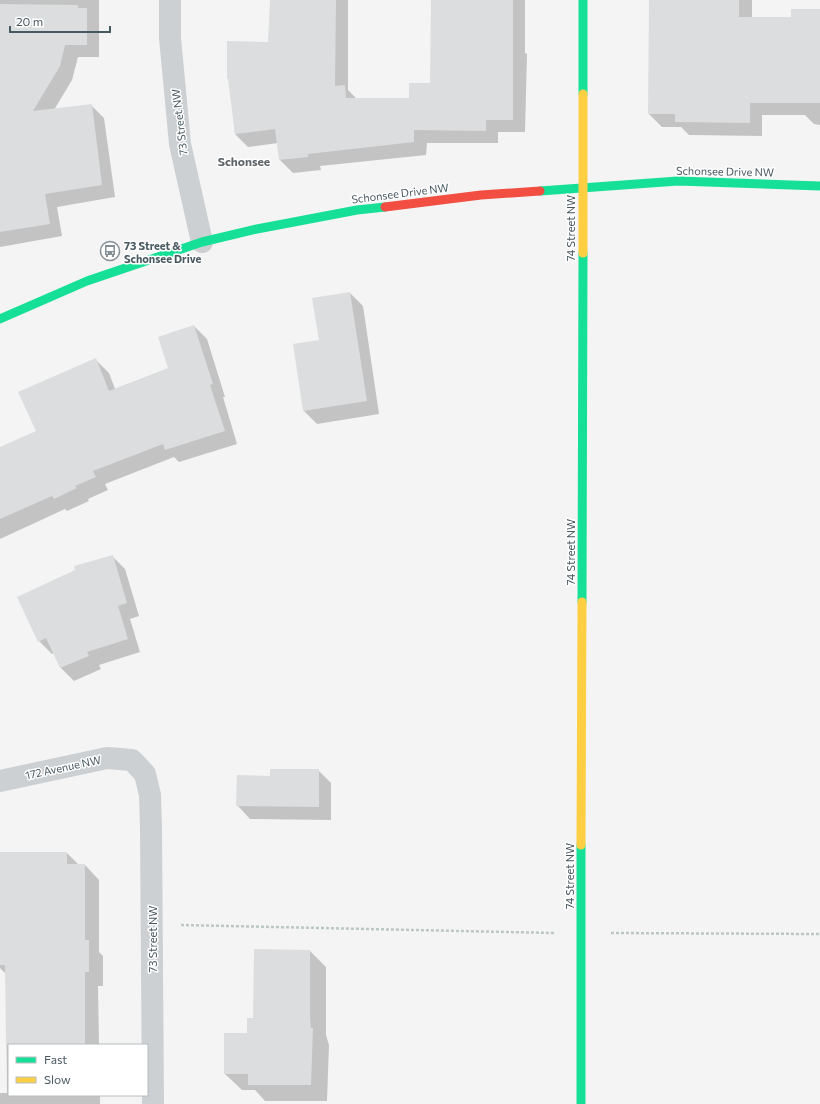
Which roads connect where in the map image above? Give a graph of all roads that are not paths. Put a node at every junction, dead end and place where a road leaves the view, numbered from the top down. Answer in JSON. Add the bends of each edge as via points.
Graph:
{"nodes":[{"id":1,"x":170,"y":0,"type":"edge"},
{"id":2,"x":583,"y":0,"type":"edge"},
{"id":3,"x":820,"y":186,"type":"edge"},
{"id":4,"x":582,"y":187,"type":"junction"},
{"id":5,"x":202,"y":242,"type":"junction"},
{"id":6,"x":0,"y":319,"type":"edge"},
{"id":7,"x":145,"y":774,"type":"joint"},
{"id":8,"x":0,"y":781,"type":"edge"},
{"id":9,"x":153,"y":1104,"type":"edge"},
{"id":10,"x":581,"y":1104,"type":"edge"}],
"edges":[{"from":1,"to":5,"type":"street","name":"73 Street NW","via":[[170,38],[180,144]]},
{"from":2,"to":4,"type":"street","name":"74 Street NW"},
{"from":3,"to":4,"type":"street","name":"Schonsee Drive NW","via":[[678,181]]},
{"from":4,"to":5,"type":"street","name":"Schonsee Drive NW","via":[[481,195],[357,210]]},
{"from":4,"to":10,"type":"street","name":"74 Street NW"},
{"from":5,"to":6,"type":"street","name":"Schonsee Drive NW","via":[[87,281]]},
{"from":7,"to":8,"type":"street","name":"172 Avenue NW","via":[[132,760],[108,758]]},
{"from":7,"to":9,"type":"street","name":"73 Street NW","via":[[150,802]]}]}
